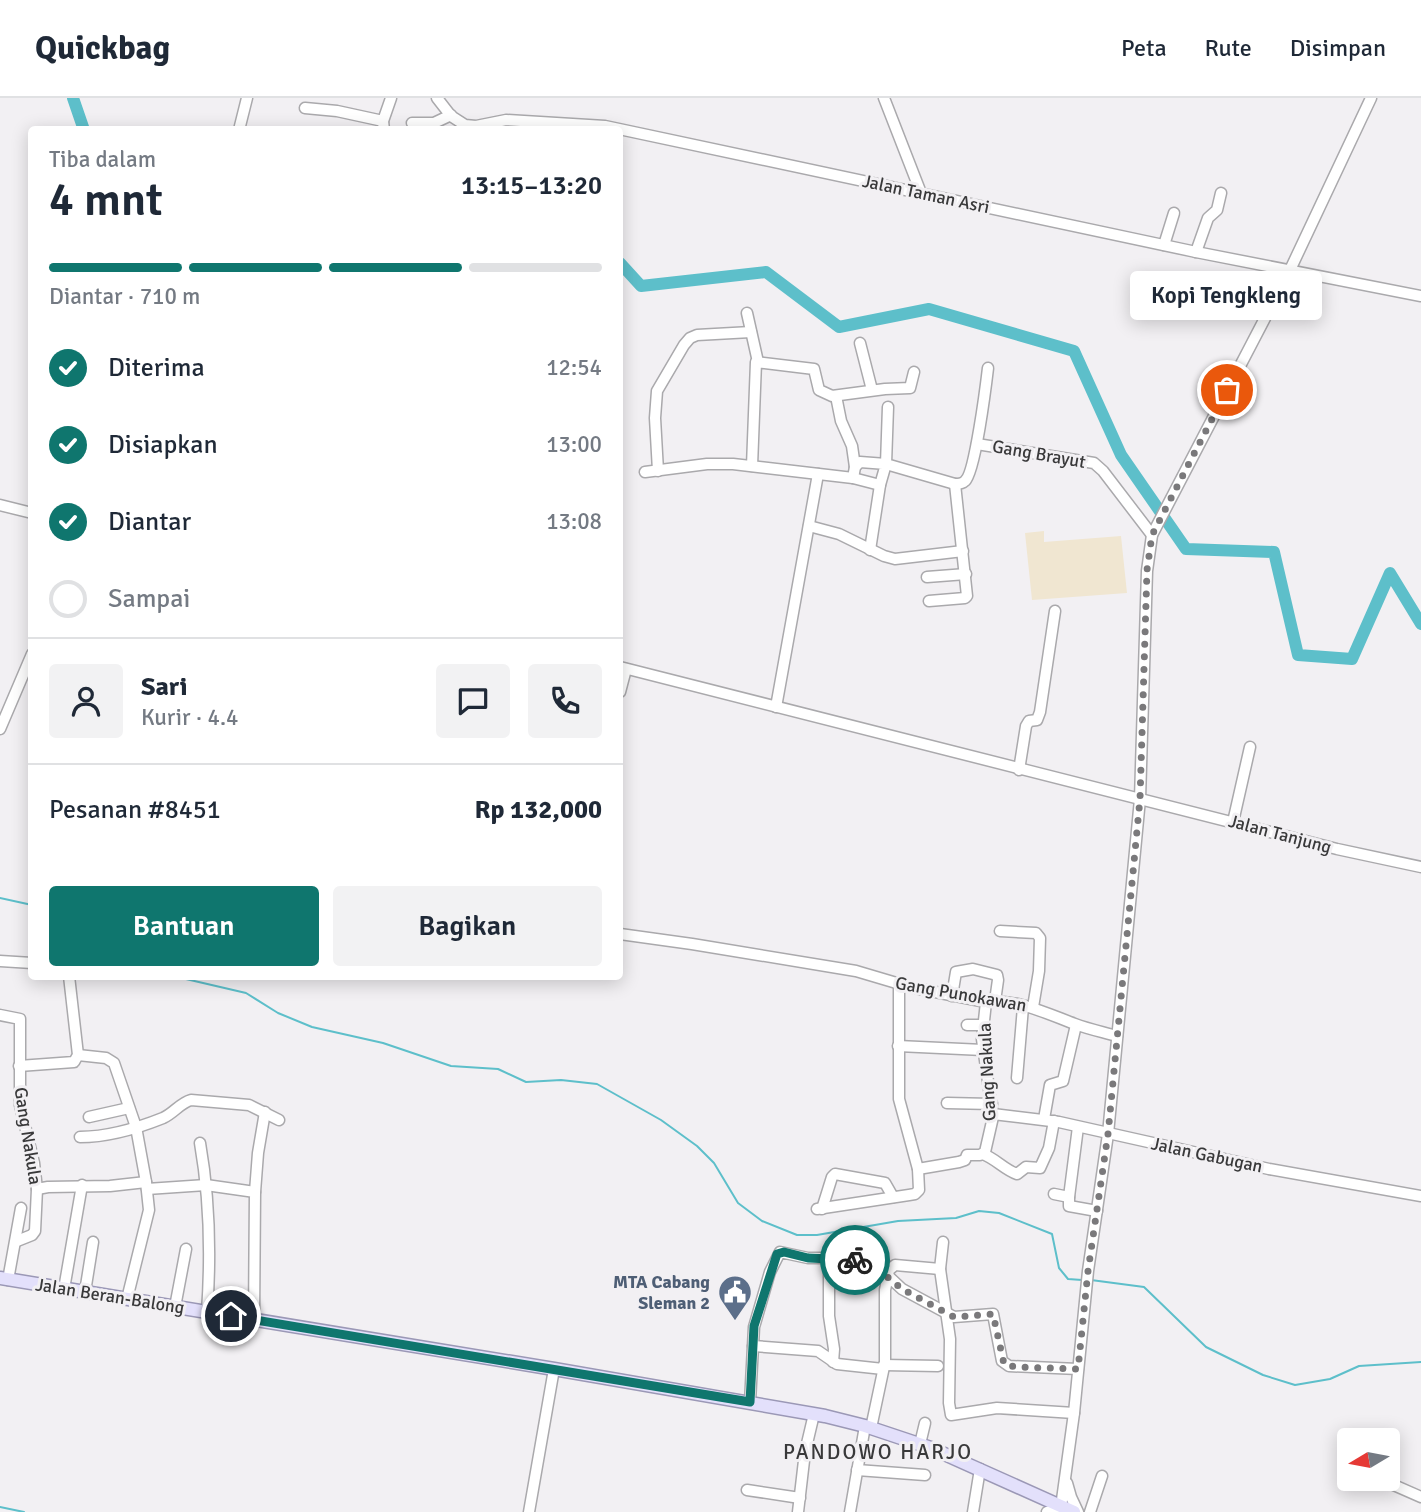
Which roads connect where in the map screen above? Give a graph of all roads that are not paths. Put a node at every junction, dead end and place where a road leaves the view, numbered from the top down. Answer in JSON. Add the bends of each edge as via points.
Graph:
{"nodes":[{"id":1,"x":247,"y":98,"type":"edge"},
{"id":2,"x":391,"y":98,"type":"edge"},
{"id":3,"x":437,"y":98,"type":"edge"},
{"id":4,"x":884,"y":98,"type":"edge"},
{"id":5,"x":1371,"y":98,"type":"edge"},
{"id":6,"x":305,"y":108,"type":"dead end"},
{"id":7,"x":454,"y":118,"type":"junction"},
{"id":8,"x":412,"y":123,"type":"dead end"},
{"id":9,"x":384,"y":125,"type":"edge"},
{"id":10,"x":241,"y":126,"type":"edge"},
{"id":11,"x":449,"y":126,"type":"edge"},
{"id":12,"x":476,"y":126,"type":"edge"},
{"id":13,"x":476,"y":126,"type":"edge"},
{"id":14,"x":590,"y":126,"type":"edge"},
{"id":15,"x":623,"y":132,"type":"edge"},
{"id":16,"x":921,"y":193,"type":"junction"},
{"id":17,"x":1221,"y":193,"type":"dead end"},
{"id":18,"x":1174,"y":213,"type":"dead end"},
{"id":19,"x":1164,"y":245,"type":"junction"},
{"id":20,"x":1196,"y":252,"type":"junction"},
{"id":21,"x":1290,"y":270,"type":"junction"},
{"id":22,"x":1421,"y":296,"type":"edge"},
{"id":23,"x":747,"y":313,"type":"dead end"},
{"id":24,"x":751,"y":332,"type":"junction"},
{"id":25,"x":860,"y":343,"type":"dead end"},
{"id":26,"x":758,"y":362,"type":"junction"},
{"id":27,"x":988,"y":368,"type":"dead end"},
{"id":28,"x":915,"y":372,"type":"dead end"},
{"id":29,"x":872,"y":390,"type":"junction"},
{"id":30,"x":836,"y":396,"type":"junction"},
{"id":31,"x":888,"y":407,"type":"dead end"},
{"id":32,"x":977,"y":444,"type":"junction"},
{"id":33,"x":886,"y":464,"type":"junction"},
{"id":34,"x":752,"y":466,"type":"junction"},
{"id":35,"x":658,"y":471,"type":"junction"},
{"id":36,"x":645,"y":472,"type":"dead end"},
{"id":37,"x":854,"y":473,"type":"junction"},
{"id":38,"x":818,"y":474,"type":"junction"},
{"id":39,"x":955,"y":484,"type":"junction"},
{"id":40,"x":880,"y":485,"type":"junction"},
{"id":41,"x":0,"y":505,"type":"edge"},
{"id":42,"x":28,"y":512,"type":"edge"},
{"id":43,"x":809,"y":526,"type":"junction"},
{"id":44,"x":1152,"y":535,"type":"junction"},
{"id":45,"x":870,"y":550,"type":"junction"},
{"id":46,"x":962,"y":551,"type":"junction"},
{"id":47,"x":966,"y":574,"type":"junction"},
{"id":48,"x":927,"y":577,"type":"dead end"},
{"id":49,"x":929,"y":601,"type":"dead end"},
{"id":50,"x":1055,"y":611,"type":"dead end"},
{"id":51,"x":28,"y":662,"type":"edge"},
{"id":52,"x":623,"y":668,"type":"edge"},
{"id":53,"x":776,"y":707,"type":"junction"},
{"id":54,"x":0,"y":729,"type":"edge"},
{"id":55,"x":1250,"y":747,"type":"dead end"},
{"id":56,"x":1019,"y":770,"type":"junction"},
{"id":57,"x":1140,"y":799,"type":"junction"},
{"id":58,"x":1233,"y":822,"type":"junction"},
{"id":59,"x":1421,"y":867,"type":"edge"},
{"id":60,"x":1000,"y":931,"type":"dead end"},
{"id":61,"x":623,"y":934,"type":"edge"},
{"id":62,"x":0,"y":961,"type":"edge"},
{"id":63,"x":28,"y":963,"type":"edge"},
{"id":64,"x":69,"y":980,"type":"edge"},
{"id":65,"x":900,"y":985,"type":"junction"},
{"id":66,"x":952,"y":996,"type":"junction"},
{"id":67,"x":990,"y":1002,"type":"junction"},
{"id":68,"x":1028,"y":1007,"type":"junction"},
{"id":69,"x":0,"y":1015,"type":"edge"},
{"id":70,"x":967,"y":1025,"type":"dead end"},
{"id":71,"x":983,"y":1025,"type":"junction"},
{"id":72,"x":1076,"y":1025,"type":"junction"},
{"id":73,"x":1117,"y":1036,"type":"junction"},
{"id":74,"x":898,"y":1046,"type":"junction"},
{"id":75,"x":983,"y":1050,"type":"junction"},
{"id":76,"x":78,"y":1055,"type":"junction"},
{"id":77,"x":19,"y":1066,"type":"junction"},
{"id":78,"x":1017,"y":1078,"type":"dead end"},
{"id":79,"x":947,"y":1103,"type":"dead end"},
{"id":80,"x":129,"y":1108,"type":"junction"},
{"id":81,"x":993,"y":1109,"type":"junction"},
{"id":82,"x":265,"y":1112,"type":"junction"},
{"id":83,"x":89,"y":1117,"type":"dead end"},
{"id":84,"x":279,"y":1120,"type":"dead end"},
{"id":85,"x":1049,"y":1120,"type":"junction"},
{"id":86,"x":136,"y":1127,"type":"junction"},
{"id":87,"x":1078,"y":1127,"type":"junction"},
{"id":88,"x":1108,"y":1134,"type":"junction"},
{"id":89,"x":80,"y":1137,"type":"dead end"},
{"id":90,"x":200,"y":1143,"type":"dead end"},
{"id":91,"x":983,"y":1154,"type":"junction"},
{"id":92,"x":918,"y":1169,"type":"junction"},
{"id":93,"x":82,"y":1185,"type":"junction"},
{"id":94,"x":147,"y":1185,"type":"junction"},
{"id":95,"x":206,"y":1185,"type":"junction"},
{"id":96,"x":37,"y":1189,"type":"junction"},
{"id":97,"x":255,"y":1192,"type":"junction"},
{"id":98,"x":1054,"y":1194,"type":"dead end"},
{"id":99,"x":1421,"y":1196,"type":"edge"},
{"id":100,"x":893,"y":1197,"type":"junction"},
{"id":101,"x":1069,"y":1197,"type":"junction"},
{"id":102,"x":21,"y":1208,"type":"dead end"},
{"id":103,"x":1097,"y":1211,"type":"junction"},
{"id":104,"x":17,"y":1241,"type":"junction"},
{"id":105,"x":93,"y":1242,"type":"dead end"},
{"id":106,"x":943,"y":1242,"type":"dead end"},
{"id":107,"x":186,"y":1249,"type":"dead end"},
{"id":108,"x":829,"y":1258,"type":"junction"},
{"id":109,"x":940,"y":1269,"type":"junction"},
{"id":110,"x":887,"y":1275,"type":"junction"},
{"id":111,"x":4,"y":1279,"type":"edge"},
{"id":112,"x":64,"y":1289,"type":"junction"},
{"id":113,"x":85,"y":1292,"type":"junction"},
{"id":114,"x":127,"y":1299,"type":"junction"},
{"id":115,"x":175,"y":1307,"type":"junction"},
{"id":116,"x":207,"y":1312,"type":"junction"},
{"id":117,"x":947,"y":1314,"type":"junction"},
{"id":118,"x":254,"y":1320,"type":"junction"},
{"id":119,"x":753,"y":1346,"type":"junction"},
{"id":120,"x":833,"y":1362,"type":"junction"},
{"id":121,"x":938,"y":1366,"type":"dead end"},
{"id":122,"x":883,"y":1367,"type":"junction"},
{"id":123,"x":554,"y":1369,"type":"junction"},
{"id":124,"x":1078,"y":1369,"type":"junction"},
{"id":125,"x":750,"y":1402,"type":"junction"},
{"id":126,"x":1074,"y":1413,"type":"junction"},
{"id":127,"x":814,"y":1414,"type":"junction"},
{"id":128,"x":925,"y":1423,"type":"dead end"},
{"id":129,"x":868,"y":1427,"type":"junction"},
{"id":130,"x":920,"y":1444,"type":"junction"},
{"id":131,"x":980,"y":1469,"type":"junction"},
{"id":132,"x":857,"y":1470,"type":"junction"},
{"id":133,"x":925,"y":1475,"type":"dead end"},
{"id":134,"x":1102,"y":1476,"type":"dead end"},
{"id":135,"x":1066,"y":1477,"type":"junction"},
{"id":136,"x":1400,"y":1488,"type":"edge"},
{"id":137,"x":747,"y":1490,"type":"dead end"},
{"id":138,"x":1421,"y":1497,"type":"edge"},
{"id":139,"x":800,"y":1499,"type":"junction"},
{"id":140,"x":1061,"y":1507,"type":"junction"},
{"id":141,"x":529,"y":1512,"type":"edge"},
{"id":142,"x":798,"y":1512,"type":"edge"},
{"id":143,"x":849,"y":1512,"type":"edge"},
{"id":144,"x":973,"y":1512,"type":"edge"},
{"id":145,"x":1047,"y":1512,"type":"edge"},
{"id":146,"x":1076,"y":1512,"type":"edge"},
{"id":147,"x":1090,"y":1512,"type":"edge"}],
"edges":[{"from":1,"to":10,"type":"street"},
{"from":2,"to":9,"type":"street"},
{"from":3,"to":7,"type":"street"},
{"from":4,"to":16,"type":"street"},
{"from":5,"to":21,"type":"street"},
{"from":6,"to":9,"type":"street","via":[[346,113]]},
{"from":7,"to":8,"type":"street","name":"Jalan Taman Asri"},
{"from":7,"to":11,"type":"street"},
{"from":7,"to":12,"type":"street","name":"Jalan Taman Asri"},
{"from":13,"to":14,"type":"street","name":"Jalan Taman Asri","via":[[506,120]]},
{"from":15,"to":16,"type":"street","name":"Jalan Taman Asri"},
{"from":16,"to":19,"type":"street","name":"Jalan Taman Asri"},
{"from":17,"to":20,"type":"street"},
{"from":18,"to":19,"type":"street"},
{"from":19,"to":20,"type":"street","name":"Jalan Taman Asri"},
{"from":20,"to":21,"type":"street","name":"Jalan Taman Asri"},
{"from":21,"to":22,"type":"street","name":"Jalan Taman Asri"},
{"from":21,"to":44,"type":"street"},
{"from":23,"to":24,"type":"street"},
{"from":24,"to":26,"type":"street"},
{"from":24,"to":35,"type":"street","via":[[697,335],[684,345],[657,391]]},
{"from":25,"to":29,"type":"street"},
{"from":26,"to":30,"type":"street","via":[[814,369],[819,390]]},
{"from":26,"to":34,"type":"street"},
{"from":27,"to":32,"type":"street"},
{"from":28,"to":29,"type":"street","via":[[910,388]]},
{"from":29,"to":30,"type":"street"},
{"from":30,"to":37,"type":"street","via":[[852,446]]},
{"from":31,"to":33,"type":"street"},
{"from":32,"to":39,"type":"street","via":[[967,480]]},
{"from":32,"to":44,"type":"street","name":"Gang Brayut","via":[[1094,463]]},
{"from":33,"to":37,"type":"street","via":[[864,462]]},
{"from":33,"to":39,"type":"street"},
{"from":33,"to":40,"type":"street"},
{"from":34,"to":35,"type":"street","via":[[707,464]]},
{"from":34,"to":38,"type":"street"},
{"from":35,"to":36,"type":"street"},
{"from":37,"to":38,"type":"street"},
{"from":37,"to":40,"type":"street"},
{"from":38,"to":43,"type":"street"},
{"from":39,"to":46,"type":"street"},
{"from":40,"to":45,"type":"street"},
{"from":41,"to":42,"type":"street"},
{"from":43,"to":45,"type":"street","via":[[839,534]]},
{"from":43,"to":53,"type":"street"},
{"from":44,"to":57,"type":"street"},
{"from":45,"to":46,"type":"street","via":[[905,559]]},
{"from":46,"to":47,"type":"street"},
{"from":47,"to":48,"type":"street"},
{"from":47,"to":49,"type":"street","via":[[966,597]]},
{"from":50,"to":56,"type":"street","via":[[1040,712],[1037,720],[1026,726]]},
{"from":51,"to":54,"type":"street"},
{"from":52,"to":53,"type":"street","name":"Jalan Tanjung"},
{"from":53,"to":56,"type":"street","name":"Jalan Tanjung"},
{"from":55,"to":58,"type":"street"},
{"from":56,"to":57,"type":"street","name":"Jalan Tanjung"},
{"from":57,"to":58,"type":"street","name":"Jalan Tanjung"},
{"from":57,"to":73,"type":"street"},
{"from":58,"to":59,"type":"street","name":"Jalan Tanjung"},
{"from":60,"to":68,"type":"street","via":[[1036,933],[1041,938],[1039,971]]},
{"from":61,"to":65,"type":"street","name":"Gang Punokawan","via":[[845,969]]},
{"from":62,"to":63,"type":"street"},
{"from":64,"to":76,"type":"street"},
{"from":65,"to":66,"type":"street","name":"Gang Punokawan"},
{"from":65,"to":74,"type":"street"},
{"from":66,"to":67,"type":"street","name":"Gang Punokawan"},
{"from":66,"to":67,"type":"street","via":[[956,972],[973,969],[997,975]]},
{"from":67,"to":68,"type":"street","name":"Gang Punokawan"},
{"from":67,"to":71,"type":"street","name":"Gang Nakula"},
{"from":68,"to":72,"type":"street","name":"Gang Punokawan"},
{"from":68,"to":78,"type":"street"},
{"from":69,"to":77,"type":"street","name":"Gang Nakula","via":[[20,1019]]},
{"from":70,"to":71,"type":"street"},
{"from":71,"to":75,"type":"street","name":"Gang Nakula"},
{"from":72,"to":73,"type":"street","name":"Gang Punokawan"},
{"from":72,"to":85,"type":"street","via":[[1063,1081],[1051,1085]]},
{"from":73,"to":88,"type":"street"},
{"from":74,"to":75,"type":"street"},
{"from":74,"to":92,"type":"street","via":[[900,1100]]},
{"from":75,"to":81,"type":"street","name":"Gang Nakula"},
{"from":76,"to":77,"type":"street","via":[[70,1063]]},
{"from":76,"to":80,"type":"street","via":[[114,1063]]},
{"from":77,"to":96,"type":"street","name":"Gang Nakula","via":[[20,1105]]},
{"from":79,"to":81,"type":"street","name":"Jalan Gabugan"},
{"from":80,"to":83,"type":"street"},
{"from":80,"to":86,"type":"street"},
{"from":81,"to":85,"type":"street","name":"Jalan Gabugan"},
{"from":81,"to":91,"type":"street","name":"Gang Nakula"},
{"from":82,"to":84,"type":"street"},
{"from":82,"to":86,"type":"street","via":[[249,1105],[191,1100]]},
{"from":82,"to":97,"type":"street"},
{"from":85,"to":87,"type":"street","name":"Jalan Gabugan"},
{"from":85,"to":91,"type":"street","via":[[1049,1148],[1040,1168],[1026,1167],[1017,1174]]},
{"from":86,"to":89,"type":"street"},
{"from":86,"to":94,"type":"street"},
{"from":87,"to":88,"type":"street","name":"Jalan Gabugan"},
{"from":87,"to":101,"type":"street"},
{"from":88,"to":99,"type":"street","name":"Jalan Gabugan"},
{"from":88,"to":103,"type":"street"},
{"from":90,"to":95,"type":"street"},
{"from":91,"to":92,"type":"street"},
{"from":92,"to":100,"type":"street","via":[[917,1193]]},
{"from":93,"to":94,"type":"street"},
{"from":93,"to":96,"type":"street"},
{"from":93,"to":112,"type":"street"},
{"from":94,"to":95,"type":"street"},
{"from":94,"to":114,"type":"street","via":[[149,1216]]},
{"from":95,"to":97,"type":"street"},
{"from":95,"to":116,"type":"street","via":[[211,1233]]},
{"from":96,"to":104,"type":"street","name":"Gang Nakula","via":[[35,1231]]},
{"from":97,"to":118,"type":"street"},
{"from":98,"to":101,"type":"street"},
{"from":100,"to":100,"type":"street","via":[[820,1209],[835,1174],[885,1183]]},
{"from":101,"to":103,"type":"street","via":[[1069,1206]]},
{"from":102,"to":104,"type":"street","name":"Gang Nakula"},
{"from":103,"to":124,"type":"street"},
{"from":104,"to":111,"type":"street","name":"Gang Nakula"},
{"from":105,"to":113,"type":"street"},
{"from":106,"to":109,"type":"street"},
{"from":107,"to":115,"type":"street"},
{"from":108,"to":110,"type":"street","via":[[866,1263]]},
{"from":108,"to":119,"type":"street","via":[[777,1254],[756,1314]]},
{"from":108,"to":120,"type":"street"},
{"from":109,"to":110,"type":"street","via":[[895,1265]]},
{"from":109,"to":117,"type":"street"},
{"from":110,"to":117,"type":"street","via":[[902,1289]]},
{"from":110,"to":122,"type":"street"},
{"from":111,"to":112,"type":"main road","name":"Jalan Beran-Balong"},
{"from":112,"to":113,"type":"main road","name":"Jalan Beran-Balong"},
{"from":113,"to":114,"type":"main road","name":"Jalan Beran-Balong"},
{"from":114,"to":115,"type":"main road","name":"Jalan Beran-Balong"},
{"from":115,"to":116,"type":"main road","name":"Jalan Beran-Balong"},
{"from":116,"to":118,"type":"main road","name":"Jalan Beran-Balong"},
{"from":117,"to":124,"type":"street","via":[[957,1318],[993,1314],[1002,1361],[1009,1366]]},
{"from":117,"to":126,"type":"street","via":[[951,1415],[997,1408]]},
{"from":118,"to":123,"type":"main road","name":"Jalan Beran-Balong"},
{"from":119,"to":120,"type":"street","via":[[818,1351]]},
{"from":119,"to":125,"type":"street"},
{"from":120,"to":122,"type":"street"},
{"from":121,"to":122,"type":"street"},
{"from":122,"to":129,"type":"street"},
{"from":123,"to":125,"type":"main road","name":"Jalan Beran-Balong"},
{"from":123,"to":141,"type":"street"},
{"from":124,"to":126,"type":"street"},
{"from":125,"to":127,"type":"main road","name":"Jalan Beran-Balong"},
{"from":126,"to":135,"type":"street"},
{"from":127,"to":129,"type":"main road","name":"Jalan Beran-Balong"},
{"from":127,"to":139,"type":"street"},
{"from":128,"to":130,"type":"street"},
{"from":129,"to":130,"type":"main road","name":"Jalan Beran-Balong"},
{"from":129,"to":132,"type":"street"},
{"from":130,"to":131,"type":"main road","name":"Jalan Beran-Balong"},
{"from":131,"to":140,"type":"main road","name":"Jalan Beran-Balong"},
{"from":131,"to":144,"type":"street"},
{"from":132,"to":133,"type":"street"},
{"from":132,"to":143,"type":"street"},
{"from":134,"to":147,"type":"street"},
{"from":135,"to":140,"type":"street"},
{"from":135,"to":146,"type":"street"},
{"from":136,"to":138,"type":"street"},
{"from":137,"to":139,"type":"street"},
{"from":139,"to":142,"type":"street"},
{"from":140,"to":145,"type":"street"},
{"from":140,"to":146,"type":"main road","name":"Jalan Beran-Balong"}]}
